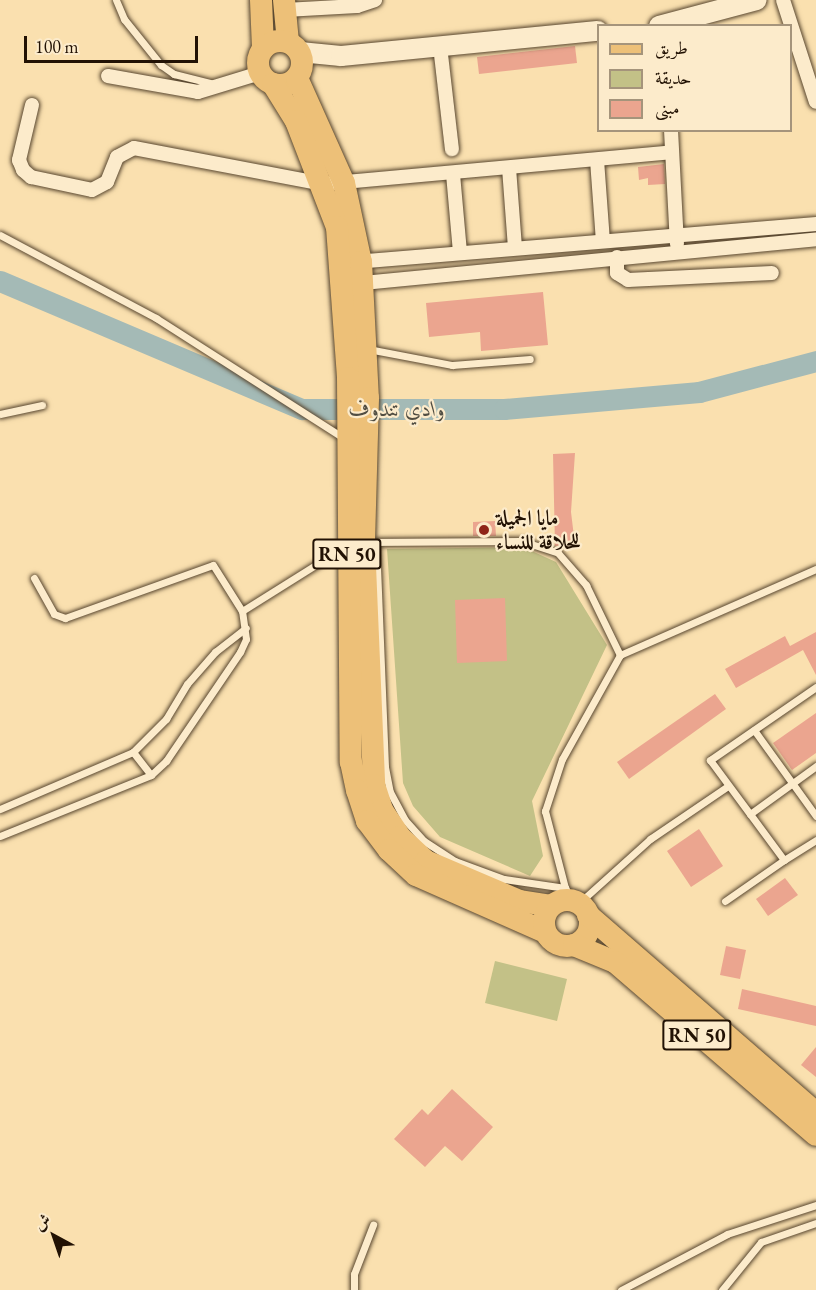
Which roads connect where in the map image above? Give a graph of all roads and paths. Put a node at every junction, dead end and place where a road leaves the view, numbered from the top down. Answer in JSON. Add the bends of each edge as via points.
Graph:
{"nodes":[{"id":1,"x":116,"y":0,"type":"edge"},
{"id":2,"x":261,"y":0,"type":"edge"},
{"id":3,"x":375,"y":0,"type":"edge"},
{"id":4,"x":757,"y":0,"type":"edge"},
{"id":5,"x":783,"y":0,"type":"edge"},
{"id":6,"x":284,"y":5,"type":"edge"},
{"id":7,"x":669,"y":24,"type":"edge"},
{"id":8,"x":791,"y":24,"type":"edge"},
{"id":9,"x":792,"y":28,"type":"edge"},
{"id":10,"x":597,"y":31,"type":"edge"},
{"id":11,"x":440,"y":46,"type":"junction"},
{"id":12,"x":263,"y":48,"type":"junction"},
{"id":13,"x":296,"y":60,"type":"junction"},
{"id":14,"x":108,"y":76,"type":"dead end"},
{"id":15,"x":267,"y":79,"type":"junction"},
{"id":16,"x":222,"y":88,"type":"junction"},
{"id":17,"x":816,"y":102,"type":"edge"},
{"id":18,"x":32,"y":105,"type":"dead end"},
{"id":19,"x":671,"y":132,"type":"edge"},
{"id":20,"x":452,"y":149,"type":"dead end"},
{"id":21,"x":672,"y":152,"type":"junction"},
{"id":22,"x":597,"y":160,"type":"junction"},
{"id":23,"x":509,"y":168,"type":"junction"},
{"id":24,"x":453,"y":174,"type":"junction"},
{"id":25,"x":333,"y":183,"type":"junction"},
{"id":26,"x":816,"y":224,"type":"edge"},
{"id":27,"x":0,"y":235,"type":"edge"},
{"id":28,"x":676,"y":236,"type":"junction"},
{"id":29,"x":816,"y":239,"type":"edge"},
{"id":30,"x":603,"y":241,"type":"junction"},
{"id":31,"x":515,"y":248,"type":"junction"},
{"id":32,"x":460,"y":252,"type":"junction"},
{"id":33,"x":678,"y":252,"type":"junction"},
{"id":34,"x":617,"y":257,"type":"junction"},
{"id":35,"x":355,"y":269,"type":"junction"},
{"id":36,"x":772,"y":273,"type":"dead end"},
{"id":37,"x":366,"y":349,"type":"junction"},
{"id":38,"x":530,"y":359,"type":"dead end"},
{"id":39,"x":42,"y":405,"type":"dead end"},
{"id":40,"x":0,"y":414,"type":"edge"},
{"id":41,"x":349,"y":440,"type":"junction"},
{"id":42,"x":362,"y":543,"type":"junction"},
{"id":43,"x":816,"y":569,"type":"edge"},
{"id":44,"x":34,"y":578,"type":"dead end"},
{"id":45,"x":242,"y":611,"type":"junction"},
{"id":46,"x":246,"y":628,"type":"junction"},
{"id":47,"x":620,"y":655,"type":"junction"},
{"id":48,"x":816,"y":687,"type":"edge"},
{"id":49,"x":754,"y":730,"type":"junction"},
{"id":50,"x":133,"y":752,"type":"junction"},
{"id":51,"x":816,"y":766,"type":"edge"},
{"id":52,"x":151,"y":775,"type":"junction"},
{"id":53,"x":793,"y":783,"type":"junction"},
{"id":54,"x":728,"y":786,"type":"junction"},
{"id":55,"x":0,"y":808,"type":"edge"},
{"id":56,"x":750,"y":814,"type":"junction"},
{"id":57,"x":816,"y":816,"type":"edge"},
{"id":58,"x":0,"y":836,"type":"edge"},
{"id":59,"x":816,"y":840,"type":"edge"},
{"id":60,"x":784,"y":860,"type":"junction"},
{"id":61,"x":725,"y":901,"type":"dead end"},
{"id":62,"x":571,"y":903,"type":"junction"},
{"id":63,"x":545,"y":932,"type":"junction"},
{"id":64,"x":574,"y":945,"type":"junction"},
{"id":65,"x":816,"y":1113,"type":"edge"},
{"id":66,"x":816,"y":1135,"type":"edge"},
{"id":67,"x":816,"y":1205,"type":"edge"},
{"id":68,"x":816,"y":1224,"type":"edge"},
{"id":69,"x":374,"y":1225,"type":"dead end"},
{"id":70,"x":354,"y":1290,"type":"edge"},
{"id":71,"x":621,"y":1290,"type":"edge"},
{"id":72,"x":722,"y":1290,"type":"edge"}],
"edges":[{"from":1,"to":16,"type":"lane","via":[[124,19],[161,65]]},
{"from":2,"to":12,"type":"main road"},
{"from":3,"to":6,"type":"street","via":[[357,6]]},
{"from":4,"to":7,"type":"main road"},
{"from":5,"to":8,"type":"street"},
{"from":6,"to":13,"type":"main road","number":"RN 50"},
{"from":9,"to":17,"type":"street"},
{"from":10,"to":11,"type":"main road"},
{"from":11,"to":13,"type":"main road"},
{"from":11,"to":20,"type":"street"},
{"from":12,"to":13,"type":"main road"},
{"from":12,"to":15,"type":"main road","via":[[257,65]]},
{"from":13,"to":15,"type":"main road"},
{"from":13,"to":25,"type":"main road","number":"RN 50"},
{"from":14,"to":16,"type":"street","via":[[177,92]]},
{"from":15,"to":16,"type":"street"},
{"from":15,"to":25,"type":"main road","number":"RN 50"},
{"from":18,"to":25,"type":"street","via":[[19,160],[31,177],[92,190],[106,182],[117,157],[134,148]]},
{"from":19,"to":21,"type":"street"},
{"from":21,"to":22,"type":"street"},
{"from":21,"to":28,"type":"street"},
{"from":22,"to":23,"type":"street"},
{"from":22,"to":30,"type":"street"},
{"from":23,"to":24,"type":"street"},
{"from":23,"to":31,"type":"street"},
{"from":24,"to":25,"type":"street"},
{"from":24,"to":32,"type":"street"},
{"from":25,"to":35,"type":"main road","number":"RN 50"},
{"from":26,"to":28,"type":"street"},
{"from":27,"to":41,"type":"lane","via":[[156,318]]},
{"from":28,"to":30,"type":"street"},
{"from":28,"to":33,"type":"street"},
{"from":29,"to":33,"type":"street"},
{"from":30,"to":31,"type":"street"},
{"from":31,"to":32,"type":"street"},
{"from":32,"to":35,"type":"street"},
{"from":33,"to":34,"type":"street"},
{"from":34,"to":35,"type":"street"},
{"from":34,"to":36,"type":"street","via":[[617,273],[628,280]]},
{"from":35,"to":37,"type":"main road","number":"RN 50"},
{"from":35,"to":41,"type":"main road","number":"RN 50"},
{"from":37,"to":38,"type":"lane","via":[[452,365]]},
{"from":37,"to":42,"type":"main road","number":"RN 50"},
{"from":39,"to":40,"type":"lane"},
{"from":41,"to":42,"type":"main road","number":"RN 50"},
{"from":42,"to":45,"type":"lane"},
{"from":42,"to":47,"type":"lane","via":[[522,541],[558,553],[586,585]]},
{"from":42,"to":62,"type":"main road","number":"RN 50","via":[[369,757],[382,810],[400,837],[426,861],[520,902]]},
{"from":42,"to":63,"type":"main road","number":"RN 50","via":[[351,762],[367,821],[388,850],[416,875]]},
{"from":43,"to":47,"type":"lane"},
{"from":44,"to":45,"type":"lane","via":[[54,615],[65,618],[213,565]]},
{"from":45,"to":46,"type":"lane"},
{"from":46,"to":50,"type":"lane","via":[[215,652],[187,684],[166,719]]},
{"from":46,"to":52,"type":"lane","via":[[240,652],[166,761]]},
{"from":47,"to":62,"type":"lane","via":[[562,759],[545,811]]},
{"from":48,"to":49,"type":"lane"},
{"from":49,"to":53,"type":"lane"},
{"from":49,"to":54,"type":"lane","via":[[710,760]]},
{"from":50,"to":52,"type":"lane"},
{"from":50,"to":55,"type":"lane"},
{"from":51,"to":53,"type":"lane"},
{"from":52,"to":58,"type":"lane"},
{"from":53,"to":56,"type":"lane"},
{"from":53,"to":57,"type":"lane"},
{"from":54,"to":56,"type":"lane"},
{"from":54,"to":62,"type":"lane","via":[[650,838]]},
{"from":56,"to":60,"type":"lane"},
{"from":59,"to":60,"type":"lane"},
{"from":60,"to":61,"type":"lane"},
{"from":62,"to":63,"type":"main road","via":[[544,918]]},
{"from":62,"to":64,"type":"main road","via":[[585,936]]},
{"from":62,"to":65,"type":"main road","number":"RN 50"},
{"from":63,"to":64,"type":"main road","via":[[554,942]]},
{"from":64,"to":66,"type":"main road","number":"RN 50","via":[[615,962]]},
{"from":67,"to":71,"type":"lane","via":[[727,1234]]},
{"from":68,"to":72,"type":"lane","via":[[761,1242]]},
{"from":69,"to":70,"type":"lane","via":[[354,1274]]}]}
